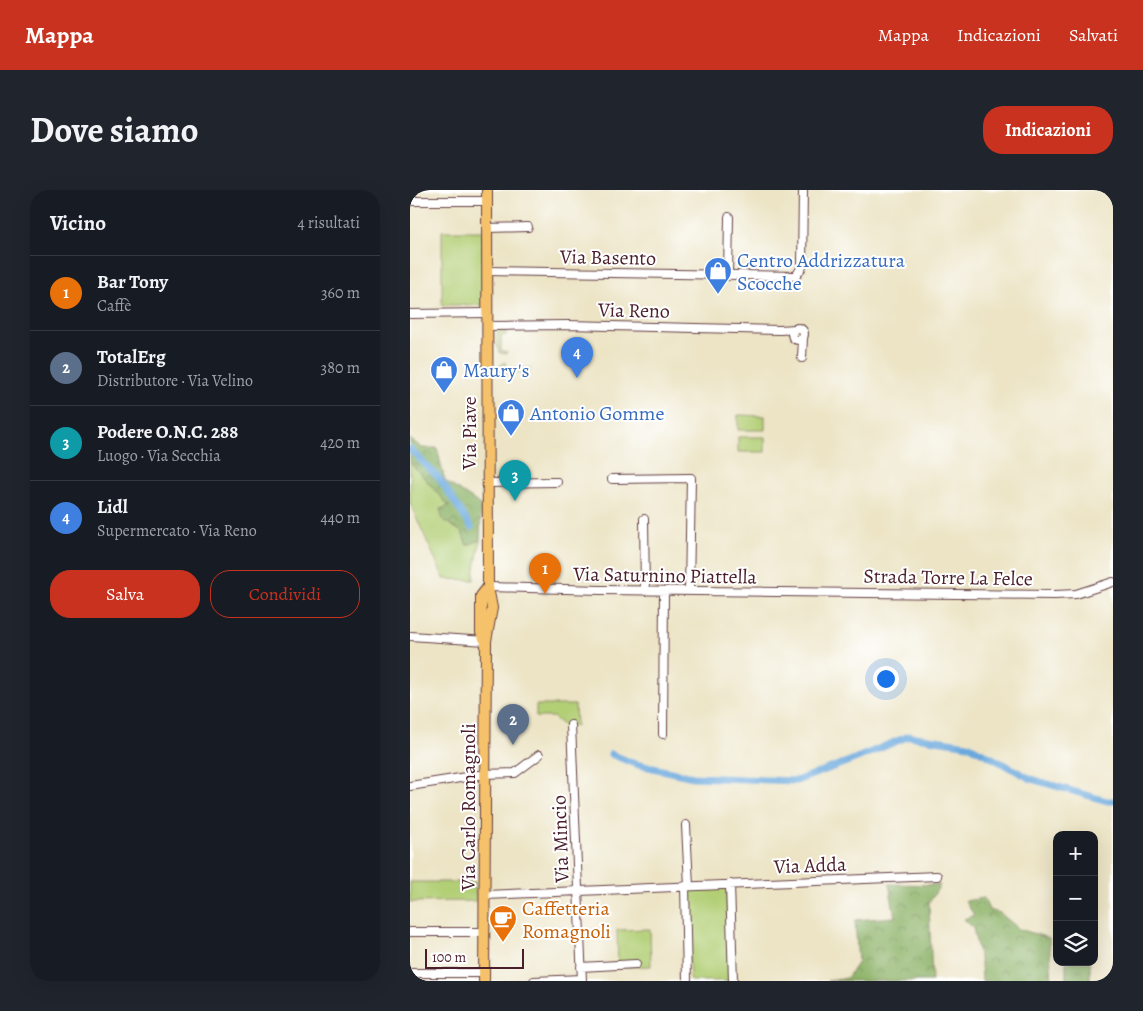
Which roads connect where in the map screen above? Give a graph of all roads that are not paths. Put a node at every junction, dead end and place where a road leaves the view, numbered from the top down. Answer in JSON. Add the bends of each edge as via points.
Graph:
{"nodes":[{"id":1,"x":487,"y":190,"type":"edge"},
{"id":2,"x":803,"y":190,"type":"edge"},
{"id":3,"x":410,"y":201,"type":"edge"},
{"id":4,"x":487,"y":201,"type":"junction"},
{"id":5,"x":729,"y":217,"type":"dead end"},
{"id":6,"x":528,"y":227,"type":"dead end"},
{"id":7,"x":487,"y":228,"type":"junction"},
{"id":8,"x":487,"y":271,"type":"junction"},
{"id":9,"x":728,"y":276,"type":"junction"},
{"id":10,"x":487,"y":313,"type":"junction"},
{"id":11,"x":410,"y":314,"type":"edge"},
{"id":12,"x":487,"y":326,"type":"junction"},
{"id":13,"x":780,"y":330,"type":"junction"},
{"id":14,"x":797,"y":338,"type":"junction"},
{"id":15,"x":802,"y":354,"type":"dead end"},
{"id":16,"x":612,"y":479,"type":"dead end"},
{"id":17,"x":557,"y":482,"type":"dead end"},
{"id":18,"x":486,"y":483,"type":"junction"},
{"id":19,"x":644,"y":520,"type":"dead end"},
{"id":20,"x":1113,"y":582,"type":"edge"},
{"id":21,"x":488,"y":587,"type":"junction"},
{"id":22,"x":645,"y":591,"type":"junction"},
{"id":23,"x":664,"y":591,"type":"junction"},
{"id":24,"x":689,"y":591,"type":"junction"},
{"id":25,"x":781,"y":592,"type":"joint"},
{"id":26,"x":410,"y":636,"type":"edge"},
{"id":27,"x":486,"y":641,"type":"junction"},
{"id":28,"x":571,"y":725,"type":"dead end"},
{"id":29,"x":663,"y":734,"type":"dead end"},
{"id":30,"x":539,"y":755,"type":"dead end"},
{"id":31,"x":486,"y":774,"type":"junction"},
{"id":32,"x":410,"y":786,"type":"edge"},
{"id":33,"x":686,"y":825,"type":"dead end"},
{"id":34,"x":937,"y":876,"type":"dead end"},
{"id":35,"x":730,"y":884,"type":"junction"},
{"id":36,"x":687,"y":886,"type":"junction"},
{"id":37,"x":578,"y":891,"type":"junction"},
{"id":38,"x":485,"y":895,"type":"junction"},
{"id":39,"x":410,"y":932,"type":"edge"},
{"id":40,"x":485,"y":932,"type":"junction"},
{"id":41,"x":636,"y":964,"type":"dead end"},
{"id":42,"x":581,"y":968,"type":"junction"},
{"id":43,"x":410,"y":973,"type":"edge"},
{"id":44,"x":484,"y":977,"type":"edge"},
{"id":45,"x":582,"y":980,"type":"edge"},
{"id":46,"x":534,"y":981,"type":"edge"},
{"id":47,"x":687,"y":981,"type":"edge"},
{"id":48,"x":733,"y":981,"type":"edge"}],
"edges":[{"from":1,"to":4,"type":"main road","name":"Via Piave"},
{"from":2,"to":9,"type":"street","name":"Via Basento","via":[[800,272],[791,277]]},
{"from":3,"to":4,"type":"street"},
{"from":4,"to":7,"type":"main road","name":"Via Piave"},
{"from":5,"to":9,"type":"street"},
{"from":6,"to":7,"type":"street"},
{"from":7,"to":8,"type":"main road","name":"Via Piave"},
{"from":8,"to":9,"type":"street","name":"Via Basento"},
{"from":8,"to":10,"type":"main road","name":"Via Piave"},
{"from":10,"to":11,"type":"street"},
{"from":10,"to":12,"type":"main road","name":"Via Piave"},
{"from":12,"to":13,"type":"street","name":"Via Reno"},
{"from":12,"to":18,"type":"main road","name":"Via Piave"},
{"from":13,"to":14,"type":"street","name":"Via Reno"},
{"from":13,"to":14,"type":"street","name":"Via Reno","via":[[799,328],[802,330]]},
{"from":14,"to":15,"type":"street"},
{"from":16,"to":24,"type":"street","via":[[691,478]]},
{"from":17,"to":18,"type":"street"},
{"from":18,"to":21,"type":"main road","name":"Via Piave"},
{"from":19,"to":22,"type":"street"},
{"from":20,"to":25,"type":"street","name":"Strada Torre La Felce","via":[[1076,594],[1056,595]]},
{"from":21,"to":22,"type":"street","name":"Via Saturnino Piattella"},
{"from":21,"to":27,"type":"main road","name":"Via Piave","via":[[481,596],[481,633]]},
{"from":22,"to":23,"type":"street","name":"Via Saturnino Piattella"},
{"from":23,"to":24,"type":"street","name":"Via Saturnino Piattella"},
{"from":23,"to":29,"type":"street"},
{"from":24,"to":25,"type":"street","name":"Via Saturnino Piattella"},
{"from":26,"to":27,"type":"street"},
{"from":27,"to":31,"type":"main road","name":"Via Carlo Romagnoli"},
{"from":28,"to":37,"type":"street","name":"Via Mincio"},
{"from":30,"to":31,"type":"street","via":[[515,773]]},
{"from":31,"to":32,"type":"street"},
{"from":31,"to":38,"type":"main road","name":"Via Carlo Romagnoli"},
{"from":33,"to":36,"type":"street"},
{"from":34,"to":35,"type":"street","name":"Via Adda"},
{"from":35,"to":36,"type":"street","name":"Via Adda"},
{"from":35,"to":48,"type":"street"},
{"from":36,"to":37,"type":"street","name":"Via Adda"},
{"from":36,"to":47,"type":"street"},
{"from":37,"to":38,"type":"street","name":"Via Adda"},
{"from":37,"to":42,"type":"street","name":"Via Mincio"},
{"from":38,"to":40,"type":"main road","name":"Via Carlo Romagnoli"},
{"from":39,"to":40,"type":"street"},
{"from":40,"to":44,"type":"main road","name":"Via Carlo Romagnoli"},
{"from":41,"to":42,"type":"street"},
{"from":42,"to":45,"type":"street","name":"Via Mincio"},
{"from":43,"to":44,"type":"street","name":"Via Carlo Romagnoli"},
{"from":45,"to":46,"type":"street"}]}
